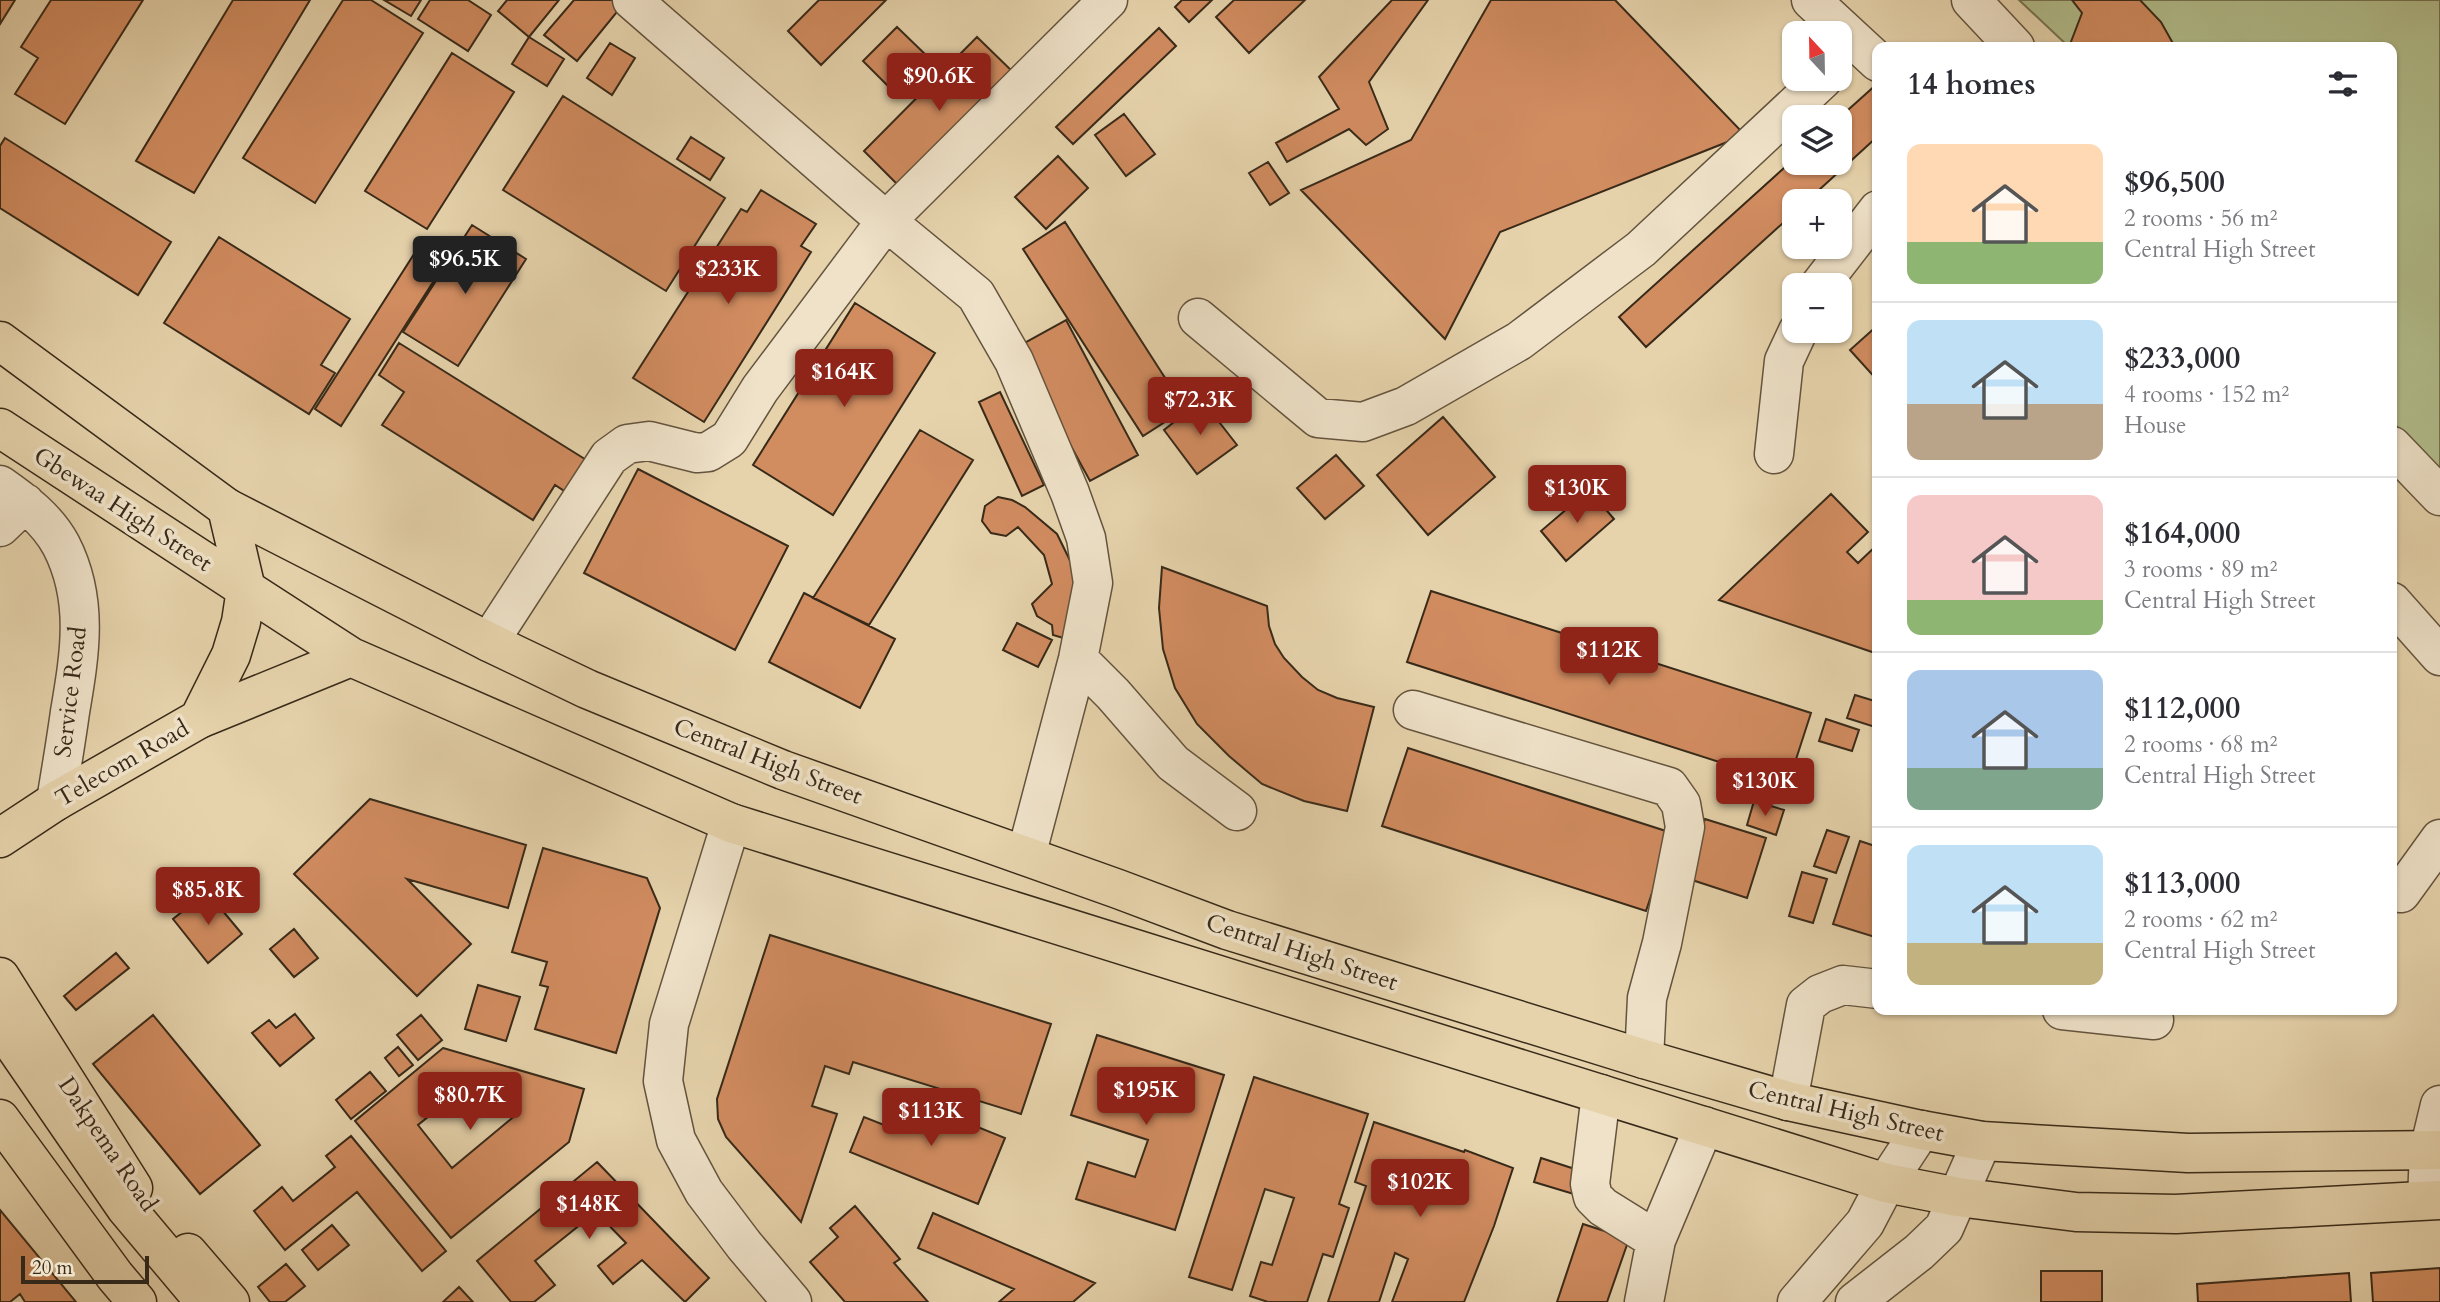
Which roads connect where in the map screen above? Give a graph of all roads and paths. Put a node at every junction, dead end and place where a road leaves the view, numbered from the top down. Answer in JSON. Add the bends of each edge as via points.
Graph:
{"nodes":[{"id":1,"x":632,"y":0,"type":"edge"},
{"id":2,"x":1108,"y":0,"type":"edge"},
{"id":3,"x":1811,"y":0,"type":"edge"},
{"id":4,"x":1970,"y":0,"type":"edge"},
{"id":5,"x":2010,"y":42,"type":"edge"},
{"id":6,"x":1859,"y":57,"type":"edge"},
{"id":7,"x":1810,"y":91,"type":"edge"},
{"id":8,"x":1872,"y":218,"type":"edge"},
{"id":9,"x":886,"y":221,"type":"junction"},
{"id":10,"x":1829,"y":273,"type":"edge"},
{"id":11,"x":1198,"y":318,"type":"dead end"},
{"id":12,"x":0,"y":341,"type":"edge"},
{"id":13,"x":1792,"y":343,"type":"edge"},
{"id":14,"x":0,"y":428,"type":"edge"},
{"id":15,"x":2397,"y":451,"type":"edge"},
{"id":16,"x":1774,"y":454,"type":"dead end"},
{"id":17,"x":2440,"y":496,"type":"edge"},
{"id":18,"x":8,"y":505,"type":"edge"},
{"id":19,"x":227,"y":508,"type":"junction"},
{"id":20,"x":246,"y":589,"type":"junction"},
{"id":21,"x":2397,"y":608,"type":"edge"},
{"id":22,"x":489,"y":642,"type":"junction"},
{"id":23,"x":2440,"y":656,"type":"edge"},
{"id":24,"x":351,"y":657,"type":"junction"},
{"id":25,"x":1078,"y":660,"type":"junction"},
{"id":26,"x":1413,"y":710,"type":"dead end"},
{"id":27,"x":199,"y":719,"type":"junction"},
{"id":28,"x":56,"y":801,"type":"junction"},
{"id":29,"x":1237,"y":811,"type":"dead end"},
{"id":30,"x":731,"y":823,"type":"junction"},
{"id":31,"x":0,"y":838,"type":"edge"},
{"id":32,"x":2440,"y":839,"type":"edge"},
{"id":33,"x":1026,"y":856,"type":"junction"},
{"id":34,"x":2401,"y":892,"type":"dead end"},
{"id":35,"x":0,"y":977,"type":"edge"},
{"id":36,"x":1872,"y":988,"type":"edge"},
{"id":37,"x":2108,"y":1015,"type":"edge"},
{"id":38,"x":2154,"y":1020,"type":"dead end"},
{"id":39,"x":0,"y":1025,"type":"edge"},
{"id":40,"x":1644,"y":1059,"type":"junction"},
{"id":41,"x":1601,"y":1094,"type":"junction"},
{"id":42,"x":1788,"y":1101,"type":"junction"},
{"id":43,"x":2440,"y":1105,"type":"edge"},
{"id":44,"x":0,"y":1119,"type":"edge"},
{"id":45,"x":1704,"y":1126,"type":"junction"},
{"id":46,"x":1921,"y":1130,"type":"junction"},
{"id":47,"x":1982,"y":1141,"type":"junction"},
{"id":48,"x":0,"y":1150,"type":"edge"},
{"id":49,"x":2435,"y":1150,"type":"edge"},
{"id":50,"x":1886,"y":1183,"type":"junction"},
{"id":51,"x":1958,"y":1197,"type":"junction"},
{"id":52,"x":2433,"y":1200,"type":"edge"},
{"id":53,"x":1656,"y":1240,"type":"junction"},
{"id":54,"x":123,"y":1302,"type":"edge"},
{"id":55,"x":137,"y":1302,"type":"edge"},
{"id":56,"x":205,"y":1302,"type":"edge"},
{"id":57,"x":230,"y":1302,"type":"edge"},
{"id":58,"x":792,"y":1302,"type":"edge"},
{"id":59,"x":1644,"y":1302,"type":"edge"},
{"id":60,"x":1797,"y":1302,"type":"edge"},
{"id":61,"x":1855,"y":1302,"type":"edge"}],
"edges":[{"from":1,"to":9,"type":"street"},
{"from":2,"to":9,"type":"street"},
{"from":3,"to":6,"type":"street"},
{"from":4,"to":5,"type":"street"},
{"from":7,"to":11,"type":"street","via":[[1641,249],[1519,341],[1406,407],[1363,422],[1318,418]]},
{"from":8,"to":10,"type":"street"},
{"from":9,"to":22,"type":"street","via":[[760,389],[729,439],[697,453],[649,440],[627,444],[609,457]]},
{"from":9,"to":25,"type":"street","via":[[976,295],[1019,373],[1086,538],[1093,583]]},
{"from":12,"to":19,"type":"main road"},
{"from":13,"to":16,"type":"street","via":[[1784,361]]},
{"from":14,"to":20,"type":"main road","name":"Gbewaa High Street"},
{"from":15,"to":17,"type":"street"},
{"from":18,"to":28,"type":"street","name":"Service Road","via":[[60,542],[74,574],[80,611],[80,648]]},
{"from":19,"to":20,"type":"main road","name":"Telecom Road"},
{"from":19,"to":22,"type":"main road","name":"Central High Street"},
{"from":20,"to":24,"type":"main road","name":"Central High Street"},
{"from":20,"to":27,"type":"main road","name":"Telecom Road","via":[[231,655]]},
{"from":21,"to":23,"type":"street"},
{"from":22,"to":33,"type":"main road","name":"Central High Street","via":[[587,689],[783,770]]},
{"from":24,"to":27,"type":"main road"},
{"from":24,"to":30,"type":"main road","name":"Central High Street"},
{"from":25,"to":29,"type":"street","via":[[1173,763]]},
{"from":25,"to":33,"type":"street"},
{"from":26,"to":40,"type":"street","via":[[1669,787],[1681,804],[1685,827],[1647,998]]},
{"from":27,"to":28,"type":"main road","name":"Telecom Road"},
{"from":28,"to":31,"type":"main road","name":"Telecom Road"},
{"from":30,"to":41,"type":"main road","name":"Central High Street"},
{"from":30,"to":58,"type":"street","via":[[669,1024],[663,1081],[676,1140],[704,1192]]},
{"from":32,"to":34,"type":"street"},
{"from":33,"to":40,"type":"main road","name":"Central High Street","via":[[1227,930]]},
{"from":35,"to":57,"type":"main road","name":"Dakpema Road","via":[[135,1192]]},
{"from":36,"to":42,"type":"street","via":[[1843,985],[1820,994],[1806,1006]]},
{"from":37,"to":38,"type":"street"},
{"from":39,"to":56,"type":"main road","via":[[126,1208]]},
{"from":40,"to":42,"type":"main road","name":"Central High Street"},
{"from":41,"to":45,"type":"main road","name":"Central High Street"},
{"from":41,"to":53,"type":"street","via":[[1590,1184],[1593,1198]]},
{"from":42,"to":46,"type":"main road","name":"Central High Street"},
{"from":43,"to":49,"type":"street"},
{"from":44,"to":55,"type":"main road"},
{"from":45,"to":50,"type":"main road","name":"Central High Street"},
{"from":45,"to":53,"type":"street"},
{"from":46,"to":47,"type":"main road","name":"Central High Street"},
{"from":46,"to":50,"type":"street"},
{"from":47,"to":49,"type":"main road","name":"Central High Street","via":[[2188,1153]]},
{"from":47,"to":51,"type":"street"},
{"from":48,"to":54,"type":"main road"},
{"from":49,"to":52,"type":"street"},
{"from":50,"to":51,"type":"main road","name":"Central High Street"},
{"from":50,"to":60,"type":"street","via":[[1865,1223]]},
{"from":51,"to":52,"type":"main road","name":"Central High Street","via":[[2076,1212],[2176,1214]]},
{"from":51,"to":61,"type":"street","via":[[1944,1228]]},
{"from":53,"to":59,"type":"street"}]}
